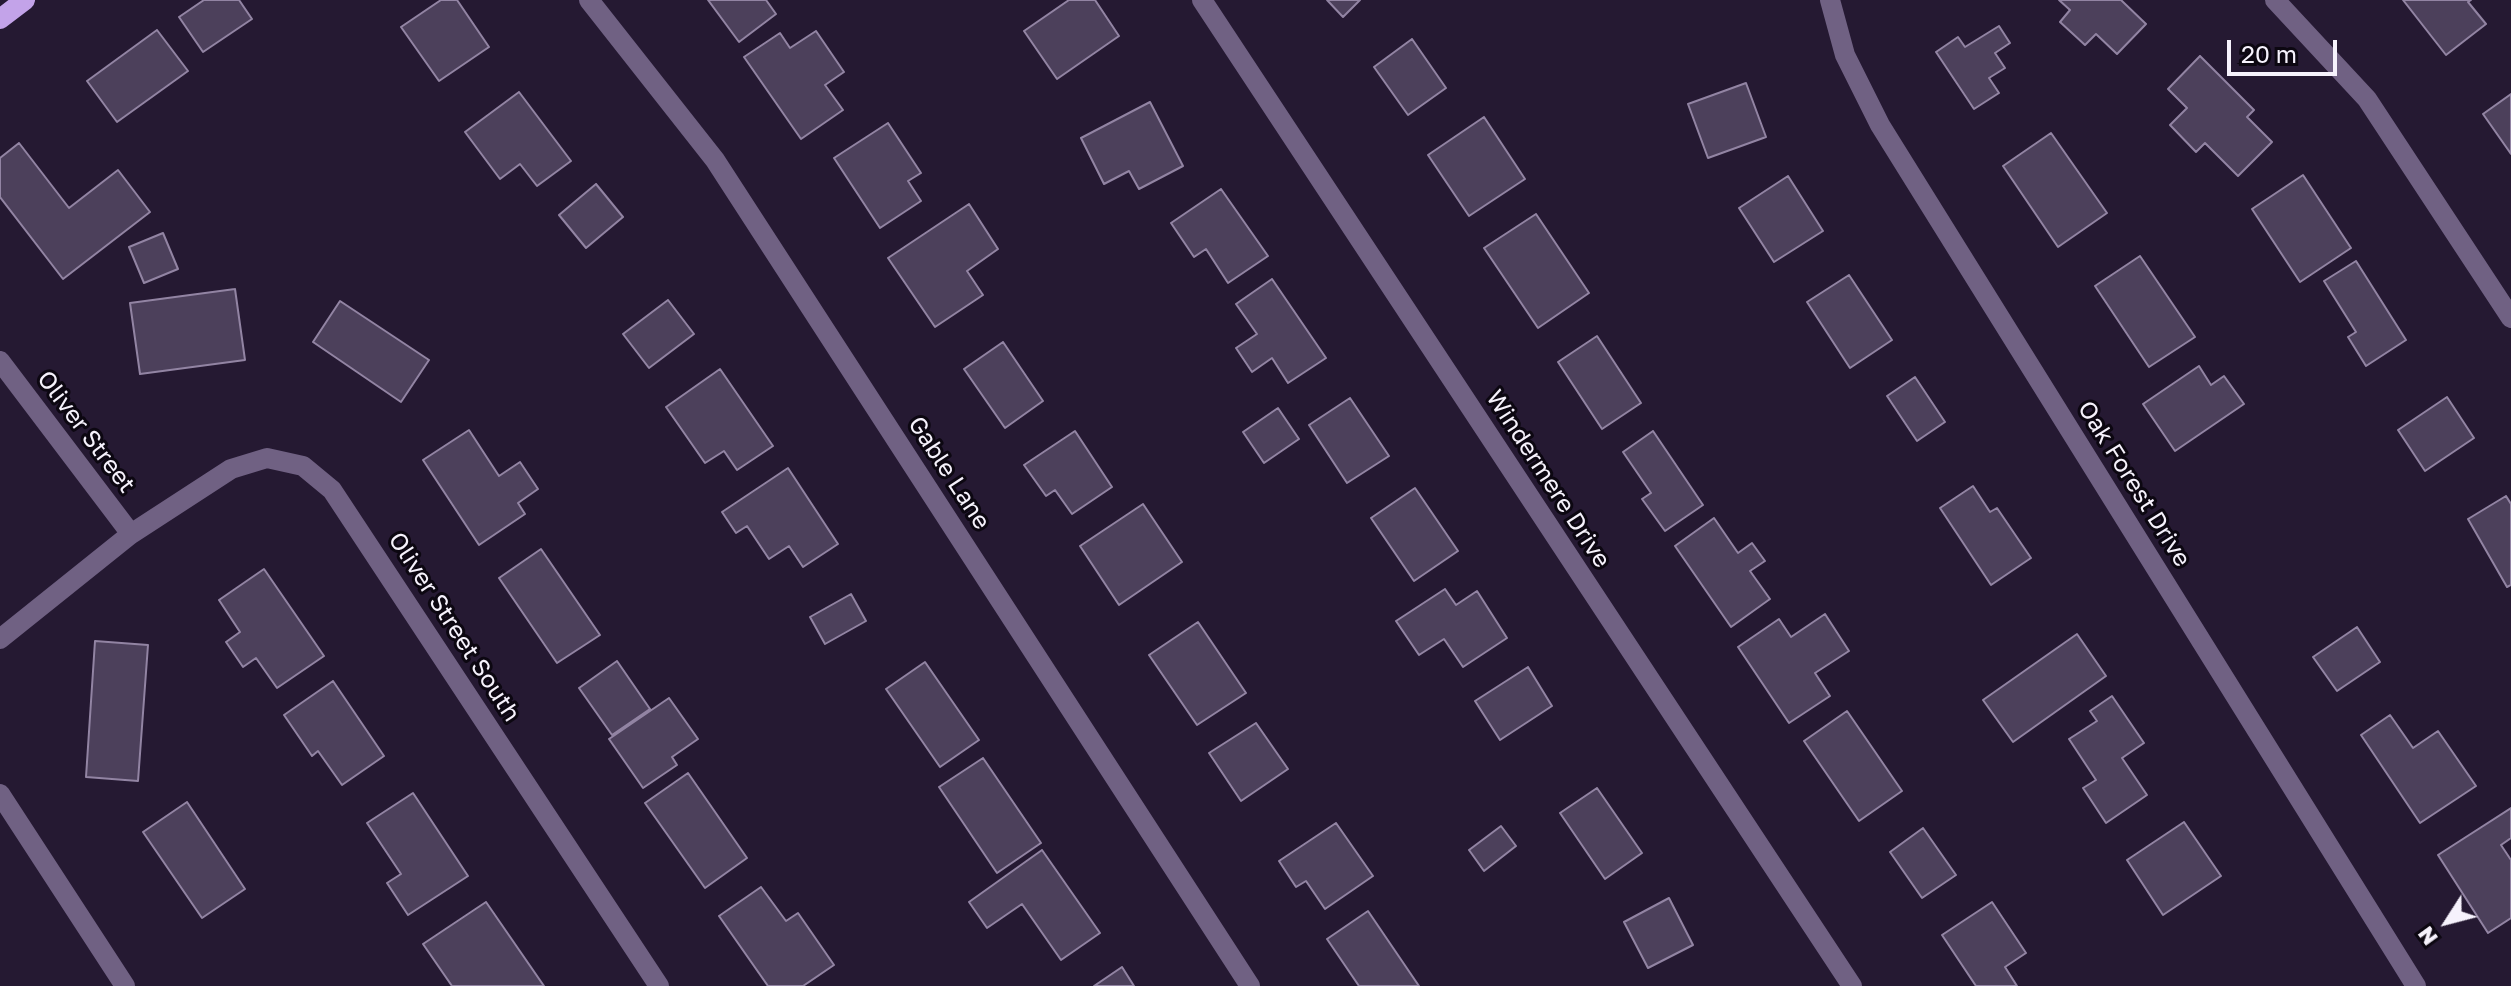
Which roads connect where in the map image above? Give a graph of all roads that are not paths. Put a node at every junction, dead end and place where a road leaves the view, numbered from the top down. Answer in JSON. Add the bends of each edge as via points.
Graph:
{"nodes":[{"id":1,"x":25,"y":0,"type":"edge"},
{"id":2,"x":589,"y":0,"type":"edge"},
{"id":3,"x":1202,"y":0,"type":"edge"},
{"id":4,"x":1830,"y":0,"type":"edge"},
{"id":5,"x":2275,"y":0,"type":"edge"},
{"id":6,"x":0,"y":19,"type":"edge"},
{"id":7,"x":2511,"y":318,"type":"edge"},
{"id":8,"x":0,"y":361,"type":"edge"},
{"id":9,"x":131,"y":534,"type":"junction"},
{"id":10,"x":0,"y":639,"type":"edge"},
{"id":11,"x":0,"y":794,"type":"edge"},
{"id":12,"x":125,"y":986,"type":"edge"},
{"id":13,"x":659,"y":986,"type":"edge"},
{"id":14,"x":1250,"y":986,"type":"edge"},
{"id":15,"x":1852,"y":986,"type":"edge"},
{"id":16,"x":2416,"y":986,"type":"edge"}],
"edges":[{"from":1,"to":6,"type":"main road"},
{"from":2,"to":14,"type":"street","name":"Gable Lane","via":[[715,160]]},
{"from":3,"to":15,"type":"street","name":"Windermere Drive"},
{"from":4,"to":16,"type":"street","name":"Oak Forest Drive","via":[[1845,55],[1880,125]]},
{"from":5,"to":7,"type":"street","via":[[2367,99]]},
{"from":8,"to":9,"type":"street","name":"Oliver Street"},
{"from":9,"to":10,"type":"street","name":"Oliver Street South"},
{"from":9,"to":13,"type":"street","name":"Oliver Street South","via":[[231,469],[267,458],[303,466],[332,490]]},
{"from":11,"to":12,"type":"street"}]}
